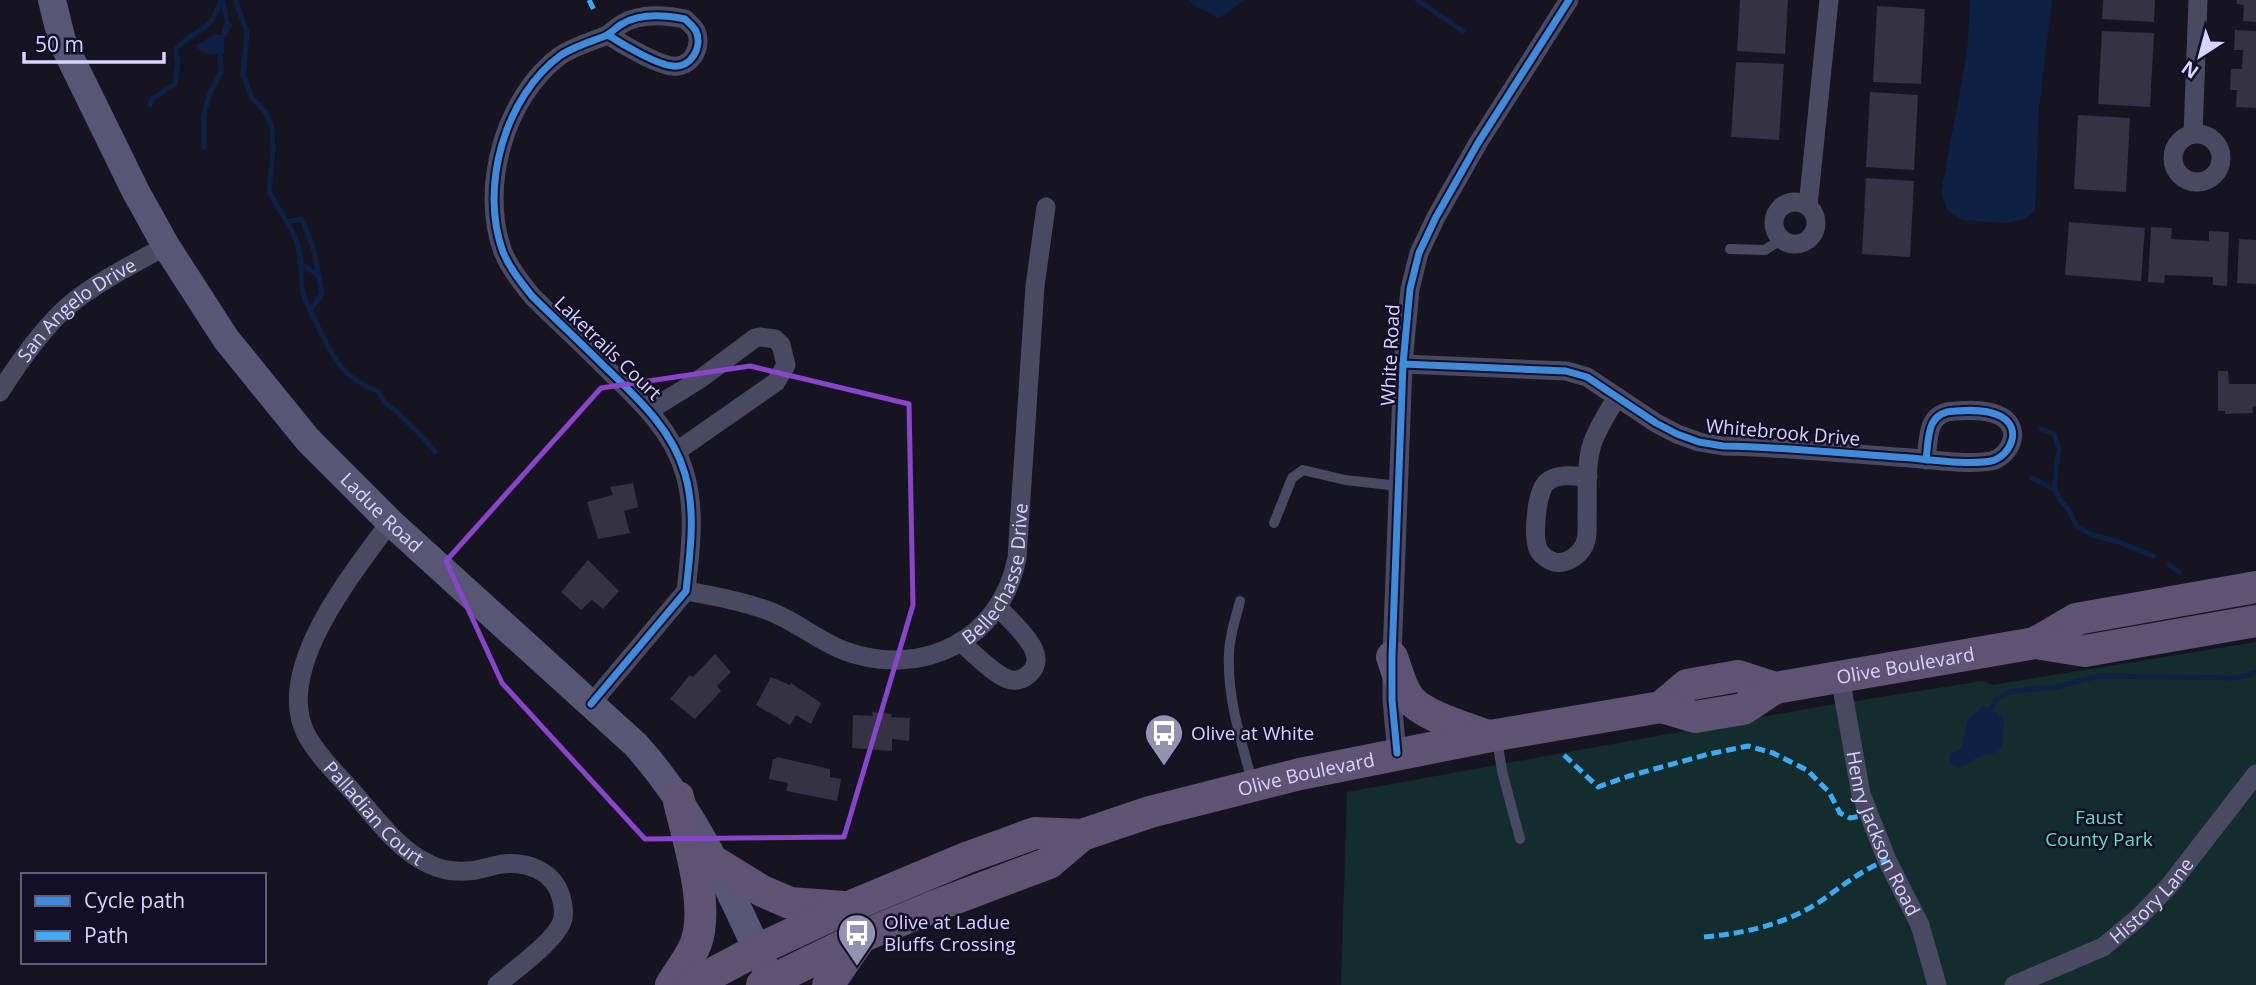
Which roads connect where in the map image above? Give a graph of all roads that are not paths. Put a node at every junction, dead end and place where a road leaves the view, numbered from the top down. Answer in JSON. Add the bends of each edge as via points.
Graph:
{"nodes":[{"id":1,"x":52,"y":0,"type":"edge"},
{"id":2,"x":1569,"y":0,"type":"edge"},
{"id":3,"x":1829,"y":0,"type":"edge"},
{"id":4,"x":2198,"y":0,"type":"edge"},
{"id":5,"x":608,"y":35,"type":"dead end"},
{"id":6,"x":2193,"y":134,"type":"dead end"},
{"id":7,"x":1808,"y":206,"type":"junction"},
{"id":8,"x":1046,"y":207,"type":"dead end"},
{"id":9,"x":1782,"y":239,"type":"junction"},
{"id":10,"x":166,"y":246,"type":"junction"},
{"id":11,"x":1730,"y":249,"type":"dead end"},
{"id":12,"x":1403,"y":364,"type":"junction"},
{"id":13,"x":0,"y":392,"type":"edge"},
{"id":14,"x":1617,"y":397,"type":"junction"},
{"id":15,"x":650,"y":410,"type":"junction"},
{"id":16,"x":677,"y":451,"type":"junction"},
{"id":17,"x":1926,"y":460,"type":"dead end"},
{"id":18,"x":1588,"y":477,"type":"dead end"},
{"id":19,"x":1400,"y":486,"type":"junction"},
{"id":20,"x":390,"y":522,"type":"junction"},
{"id":21,"x":1274,"y":523,"type":"dead end"},
{"id":22,"x":2256,"y":587,"type":"edge"},
{"id":23,"x":685,"y":591,"type":"junction"},
{"id":24,"x":1240,"y":601,"type":"dead end"},
{"id":25,"x":999,"y":607,"type":"junction"},
{"id":26,"x":2256,"y":621,"type":"edge"},
{"id":27,"x":960,"y":642,"type":"junction"},
{"id":28,"x":2035,"y":643,"type":"junction"},
{"id":29,"x":1392,"y":657,"type":"junction"},
{"id":30,"x":1840,"y":677,"type":"junction"},
{"id":31,"x":591,"y":704,"type":"junction"},
{"id":32,"x":1493,"y":736,"type":"junction"},
{"id":33,"x":1397,"y":753,"type":"junction"},
{"id":34,"x":2256,"y":774,"type":"edge"},
{"id":35,"x":1254,"y":785,"type":"junction"},
{"id":36,"x":678,"y":797,"type":"junction"},
{"id":37,"x":1082,"y":835,"type":"junction"},
{"id":38,"x":1520,"y":839,"type":"dead end"},
{"id":39,"x":715,"y":862,"type":"junction"},
{"id":40,"x":849,"y":907,"type":"junction"},
{"id":41,"x":861,"y":937,"type":"junction"},
{"id":42,"x":757,"y":950,"type":"junction"},
{"id":43,"x":770,"y":984,"type":"edge"},
{"id":44,"x":497,"y":985,"type":"edge"},
{"id":45,"x":671,"y":985,"type":"edge"},
{"id":46,"x":691,"y":985,"type":"edge"},
{"id":47,"x":828,"y":985,"type":"edge"},
{"id":48,"x":1937,"y":985,"type":"edge"},
{"id":49,"x":2014,"y":985,"type":"edge"}],
"edges":[{"from":1,"to":10,"type":"main road","name":"Ladue Road","via":[[62,40]]},
{"from":2,"to":12,"type":"street","name":"White Road","via":[[1497,112],[1419,253],[1410,289]]},
{"from":3,"to":7,"type":"street"},
{"from":4,"to":6,"type":"street"},
{"from":5,"to":15,"type":"street","name":"Laketrails Court","via":[[562,55],[527,91],[502,139],[497,230],[515,275],[532,296]]},
{"from":7,"to":9,"type":"street","via":[[1795,202],[1778,210],[1774,223]]},
{"from":7,"to":9,"type":"street","via":[[1817,225],[1811,238],[1798,244]]},
{"from":8,"to":25,"type":"street","name":"Bellechasse Drive","via":[[1035,286],[1017,558]]},
{"from":9,"to":11,"type":"lane","via":[[1765,250]]},
{"from":10,"to":13,"type":"street","name":"San Angelo Drive","via":[[69,306],[38,338]]},
{"from":10,"to":20,"type":"main road","name":"Ladue Road","via":[[250,370],[308,440]]},
{"from":12,"to":14,"type":"street","name":"Whitebrook Drive","via":[[1566,371],[1587,377]]},
{"from":12,"to":19,"type":"street","name":"White Road"},
{"from":14,"to":17,"type":"street","name":"Whitebrook Drive","via":[[1656,423],[1699,442]]},
{"from":14,"to":18,"type":"street","via":[[1592,446]]},
{"from":15,"to":16,"type":"street","name":"Laketrails Court"},
{"from":15,"to":16,"type":"street","name":"Laketrails Court","via":[[755,338],[775,339],[780,345],[786,365],[776,382]]},
{"from":16,"to":23,"type":"street","name":"Laketrails Court","via":[[691,507]]},
{"from":19,"to":21,"type":"lane","via":[[1345,481],[1303,470],[1292,478]]},
{"from":19,"to":29,"type":"street","name":"White Road"},
{"from":20,"to":31,"type":"main road","name":"Ladue Road"},
{"from":20,"to":44,"type":"street","name":"Palladian Court","via":[[319,625],[303,668],[300,714],[322,758],[412,854],[446,870],[520,864],[550,876],[559,888],[563,919],[553,936]]},
{"from":22,"to":28,"type":"main road","name":"Olive Boulevard","via":[[2076,619]]},
{"from":23,"to":27,"type":"street","name":"Bellechasse Drive","via":[[768,610],[866,658],[892,662],[922,658]]},
{"from":23,"to":31,"type":"street"},
{"from":24,"to":35,"type":"lane","via":[[1228,652],[1230,691]]},
{"from":25,"to":27,"type":"street","name":"Bellechasse Drive"},
{"from":25,"to":27,"type":"street","via":[[1034,646],[1037,661],[1030,674],[1008,679]]},
{"from":26,"to":28,"type":"main road","name":"Olive Boulevard","via":[[2085,651]]},
{"from":28,"to":30,"type":"main road","name":"Olive Boulevard"},
{"from":29,"to":32,"type":"main road","via":[[1412,701],[1437,717]]},
{"from":29,"to":33,"type":"street","name":"White Road"},
{"from":30,"to":32,"type":"main road","name":"Olive Boulevard","via":[[1775,688],[1743,709],[1696,717],[1661,707]]},
{"from":30,"to":48,"type":"street","name":"Henry Jackson Road","via":[[1861,794],[1886,860],[1920,925]]},
{"from":31,"to":36,"type":"main road","name":"Ladue Road","via":[[636,745]]},
{"from":32,"to":33,"type":"main road","name":"Olive Boulevard"},
{"from":32,"to":38,"type":"lane"},
{"from":33,"to":35,"type":"main road","name":"Olive Boulevard"},
{"from":34,"to":49,"type":"street","name":"History Lane","via":[[2169,886],[2138,918],[2102,947]]},
{"from":35,"to":37,"type":"main road","name":"Olive Boulevard"},
{"from":36,"to":39,"type":"main road","name":"Ladue Road"},
{"from":36,"to":45,"type":"main road","via":[[700,895],[700,922],[696,943]]},
{"from":37,"to":40,"type":"main road","name":"Olive Boulevard","via":[[1035,833]]},
{"from":37,"to":41,"type":"main road","name":"Olive Boulevard","via":[[1049,863]]},
{"from":39,"to":40,"type":"main road","via":[[790,903]]},
{"from":39,"to":42,"type":"main road","name":"Ladue Road"},
{"from":40,"to":42,"type":"main road","name":"Olive Boulevard"},
{"from":41,"to":43,"type":"main road","name":"Olive Boulevard"},
{"from":41,"to":47,"type":"main road"},
{"from":42,"to":43,"type":"main road","name":"Ladue Road"},
{"from":42,"to":46,"type":"main road","name":"Olive Boulevard"}]}
